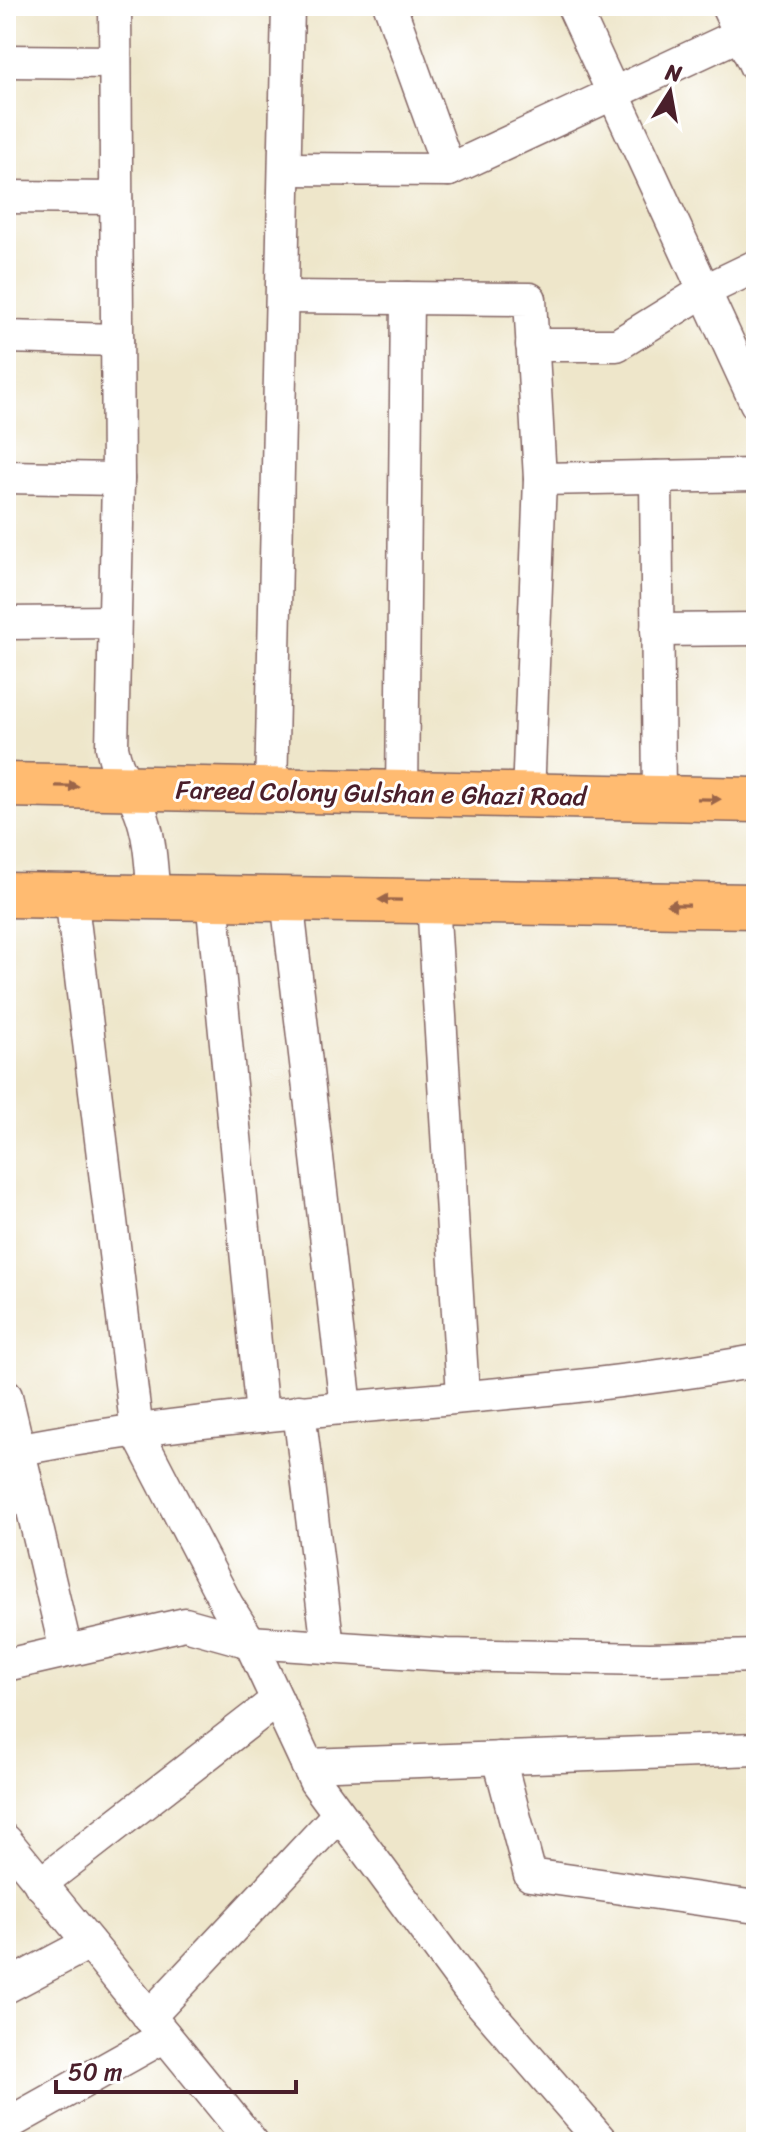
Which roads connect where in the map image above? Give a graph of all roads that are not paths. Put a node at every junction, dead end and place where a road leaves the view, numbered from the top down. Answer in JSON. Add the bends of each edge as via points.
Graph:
{"nodes":[{"id":1,"x":115,"y":6,"type":"edge"},
{"id":2,"x":288,"y":6,"type":"edge"},
{"id":3,"x":390,"y":6,"type":"edge"},
{"id":4,"x":573,"y":6,"type":"edge"},
{"id":5,"x":741,"y":22,"type":"edge"},
{"id":6,"x":6,"y":61,"type":"edge"},
{"id":7,"x":115,"y":62,"type":"junction"},
{"id":8,"x":756,"y":67,"type":"edge"},
{"id":9,"x":614,"y":95,"type":"junction"},
{"id":10,"x":285,"y":169,"type":"junction"},
{"id":11,"x":449,"y":170,"type":"junction"},
{"id":12,"x":6,"y":197,"type":"edge"},
{"id":13,"x":116,"y":198,"type":"junction"},
{"id":14,"x":756,"y":266,"type":"edge"},
{"id":15,"x":704,"y":291,"type":"junction"},
{"id":16,"x":283,"y":297,"type":"junction"},
{"id":17,"x":407,"y":298,"type":"junction"},
{"id":18,"x":6,"y":337,"type":"edge"},
{"id":19,"x":117,"y":340,"type":"junction"},
{"id":20,"x":532,"y":345,"type":"junction"},
{"id":21,"x":756,"y":403,"type":"edge"},
{"id":22,"x":756,"y":475,"type":"edge"},
{"id":23,"x":6,"y":477,"type":"edge"},
{"id":24,"x":656,"y":477,"type":"junction"},
{"id":25,"x":118,"y":479,"type":"junction"},
{"id":26,"x":540,"y":479,"type":"junction"},
{"id":27,"x":114,"y":622,"type":"junction"},
{"id":28,"x":6,"y":623,"type":"edge"},
{"id":29,"x":756,"y":629,"type":"edge"},
{"id":30,"x":657,"y":630,"type":"junction"},
{"id":31,"x":6,"y":785,"type":"edge"},
{"id":32,"x":127,"y":787,"type":"junction"},
{"id":33,"x":271,"y":792,"type":"junction"},
{"id":34,"x":402,"y":796,"type":"junction"},
{"id":35,"x":528,"y":797,"type":"junction"},
{"id":36,"x":659,"y":798,"type":"junction"},
{"id":37,"x":756,"y":800,"type":"edge"},
{"id":38,"x":6,"y":895,"type":"edge"},
{"id":39,"x":71,"y":896,"type":"junction"},
{"id":40,"x":154,"y":897,"type":"junction"},
{"id":41,"x":212,"y":898,"type":"junction"},
{"id":42,"x":287,"y":899,"type":"junction"},
{"id":43,"x":433,"y":901,"type":"junction"},
{"id":44,"x":756,"y":906,"type":"edge"},
{"id":45,"x":756,"y":1361,"type":"edge"},
{"id":46,"x":463,"y":1395,"type":"junction"},
{"id":47,"x":6,"y":1396,"type":"edge"},
{"id":48,"x":346,"y":1407,"type":"junction"},
{"id":49,"x":299,"y":1411,"type":"junction"},
{"id":50,"x":262,"y":1416,"type":"junction"},
{"id":51,"x":137,"y":1432,"type":"junction"},
{"id":52,"x":13,"y":1450,"type":"edge"},
{"id":53,"x":250,"y":1642,"type":"junction"},
{"id":54,"x":328,"y":1647,"type":"junction"},
{"id":55,"x":66,"y":1651,"type":"junction"},
{"id":56,"x":756,"y":1656,"type":"edge"},
{"id":57,"x":6,"y":1665,"type":"edge"},
{"id":58,"x":277,"y":1700,"type":"junction"},
{"id":59,"x":756,"y":1749,"type":"edge"},
{"id":60,"x":499,"y":1758,"type":"junction"},
{"id":61,"x":307,"y":1765,"type":"junction"},
{"id":62,"x":339,"y":1814,"type":"junction"},
{"id":63,"x":6,"y":1841,"type":"edge"},
{"id":64,"x":40,"y":1884,"type":"junction"},
{"id":65,"x":756,"y":1907,"type":"edge"},
{"id":66,"x":89,"y":1943,"type":"junction"},
{"id":67,"x":6,"y":1987,"type":"edge"},
{"id":68,"x":157,"y":2026,"type":"junction"},
{"id":69,"x":6,"y":2125,"type":"edge"},
{"id":70,"x":252,"y":2142,"type":"edge"},
{"id":71,"x":602,"y":2142,"type":"edge"}],
"edges":[{"from":1,"to":7,"type":"street"},
{"from":2,"to":10,"type":"street"},
{"from":3,"to":11,"type":"street"},
{"from":4,"to":9,"type":"street"},
{"from":5,"to":8,"type":"street"},
{"from":5,"to":9,"type":"street"},
{"from":6,"to":7,"type":"street"},
{"from":7,"to":13,"type":"street"},
{"from":9,"to":11,"type":"street"},
{"from":9,"to":15,"type":"street"},
{"from":10,"to":11,"type":"street"},
{"from":10,"to":16,"type":"street"},
{"from":12,"to":13,"type":"street"},
{"from":13,"to":19,"type":"street"},
{"from":14,"to":15,"type":"street"},
{"from":15,"to":20,"type":"street","via":[[617,345]]},
{"from":15,"to":21,"type":"street"},
{"from":16,"to":17,"type":"street"},
{"from":16,"to":33,"type":"street"},
{"from":17,"to":20,"type":"street","via":[[530,299]]},
{"from":17,"to":34,"type":"street"},
{"from":18,"to":19,"type":"street"},
{"from":19,"to":25,"type":"street"},
{"from":20,"to":26,"type":"street"},
{"from":22,"to":24,"type":"street"},
{"from":23,"to":25,"type":"street"},
{"from":24,"to":26,"type":"street"},
{"from":24,"to":30,"type":"street"},
{"from":25,"to":27,"type":"street"},
{"from":26,"to":35,"type":"street"},
{"from":27,"to":28,"type":"street"},
{"from":27,"to":32,"type":"street","via":[[112,747],[116,771]]},
{"from":29,"to":30,"type":"street"},
{"from":30,"to":36,"type":"street"},
{"from":31,"to":32,"type":"main road","name":"Fareed Colony Gulshan e Ghazi Road","one_way":true},
{"from":32,"to":33,"type":"main road","name":"Fareed Colony Gulshan e Ghazi Road"},
{"from":32,"to":40,"type":"street","via":[[147,832]]},
{"from":33,"to":34,"type":"main road","name":"Fareed Colony Gulshan e Ghazi Road"},
{"from":34,"to":35,"type":"main road","name":"Fareed Colony Gulshan e Ghazi Road"},
{"from":35,"to":36,"type":"main road","name":"Fareed Colony Gulshan e Ghazi Road"},
{"from":36,"to":37,"type":"main road","name":"Fareed Colony Gulshan e Ghazi Road","one_way":true},
{"from":38,"to":39,"type":"main road"},
{"from":39,"to":40,"type":"main road"},
{"from":39,"to":51,"type":"street"},
{"from":40,"to":41,"type":"main road"},
{"from":41,"to":42,"type":"main road"},
{"from":41,"to":50,"type":"street"},
{"from":43,"to":42,"type":"main road","one_way":true},
{"from":42,"to":48,"type":"street"},
{"from":44,"to":43,"type":"main road","one_way":true},
{"from":43,"to":46,"type":"street"},
{"from":45,"to":46,"type":"street"},
{"from":46,"to":48,"type":"street"},
{"from":47,"to":52,"type":"street"},
{"from":48,"to":49,"type":"street"},
{"from":49,"to":50,"type":"street"},
{"from":49,"to":54,"type":"street"},
{"from":50,"to":51,"type":"street"},
{"from":51,"to":52,"type":"street"},
{"from":51,"to":53,"type":"street"},
{"from":52,"to":55,"type":"street"},
{"from":53,"to":54,"type":"street"},
{"from":53,"to":55,"type":"street","via":[[185,1624]]},
{"from":53,"to":58,"type":"street"},
{"from":54,"to":56,"type":"street","via":[[447,1655]]},
{"from":55,"to":57,"type":"street"},
{"from":58,"to":61,"type":"street"},
{"from":58,"to":64,"type":"street"},
{"from":59,"to":60,"type":"street"},
{"from":60,"to":61,"type":"street"},
{"from":60,"to":65,"type":"street","via":[[530,1875]]},
{"from":61,"to":62,"type":"street"},
{"from":62,"to":68,"type":"street"},
{"from":62,"to":71,"type":"street","via":[[468,1988]]},
{"from":63,"to":64,"type":"street"},
{"from":64,"to":66,"type":"street"},
{"from":66,"to":67,"type":"street"},
{"from":66,"to":68,"type":"street"},
{"from":68,"to":69,"type":"street"},
{"from":68,"to":70,"type":"street"}]}
